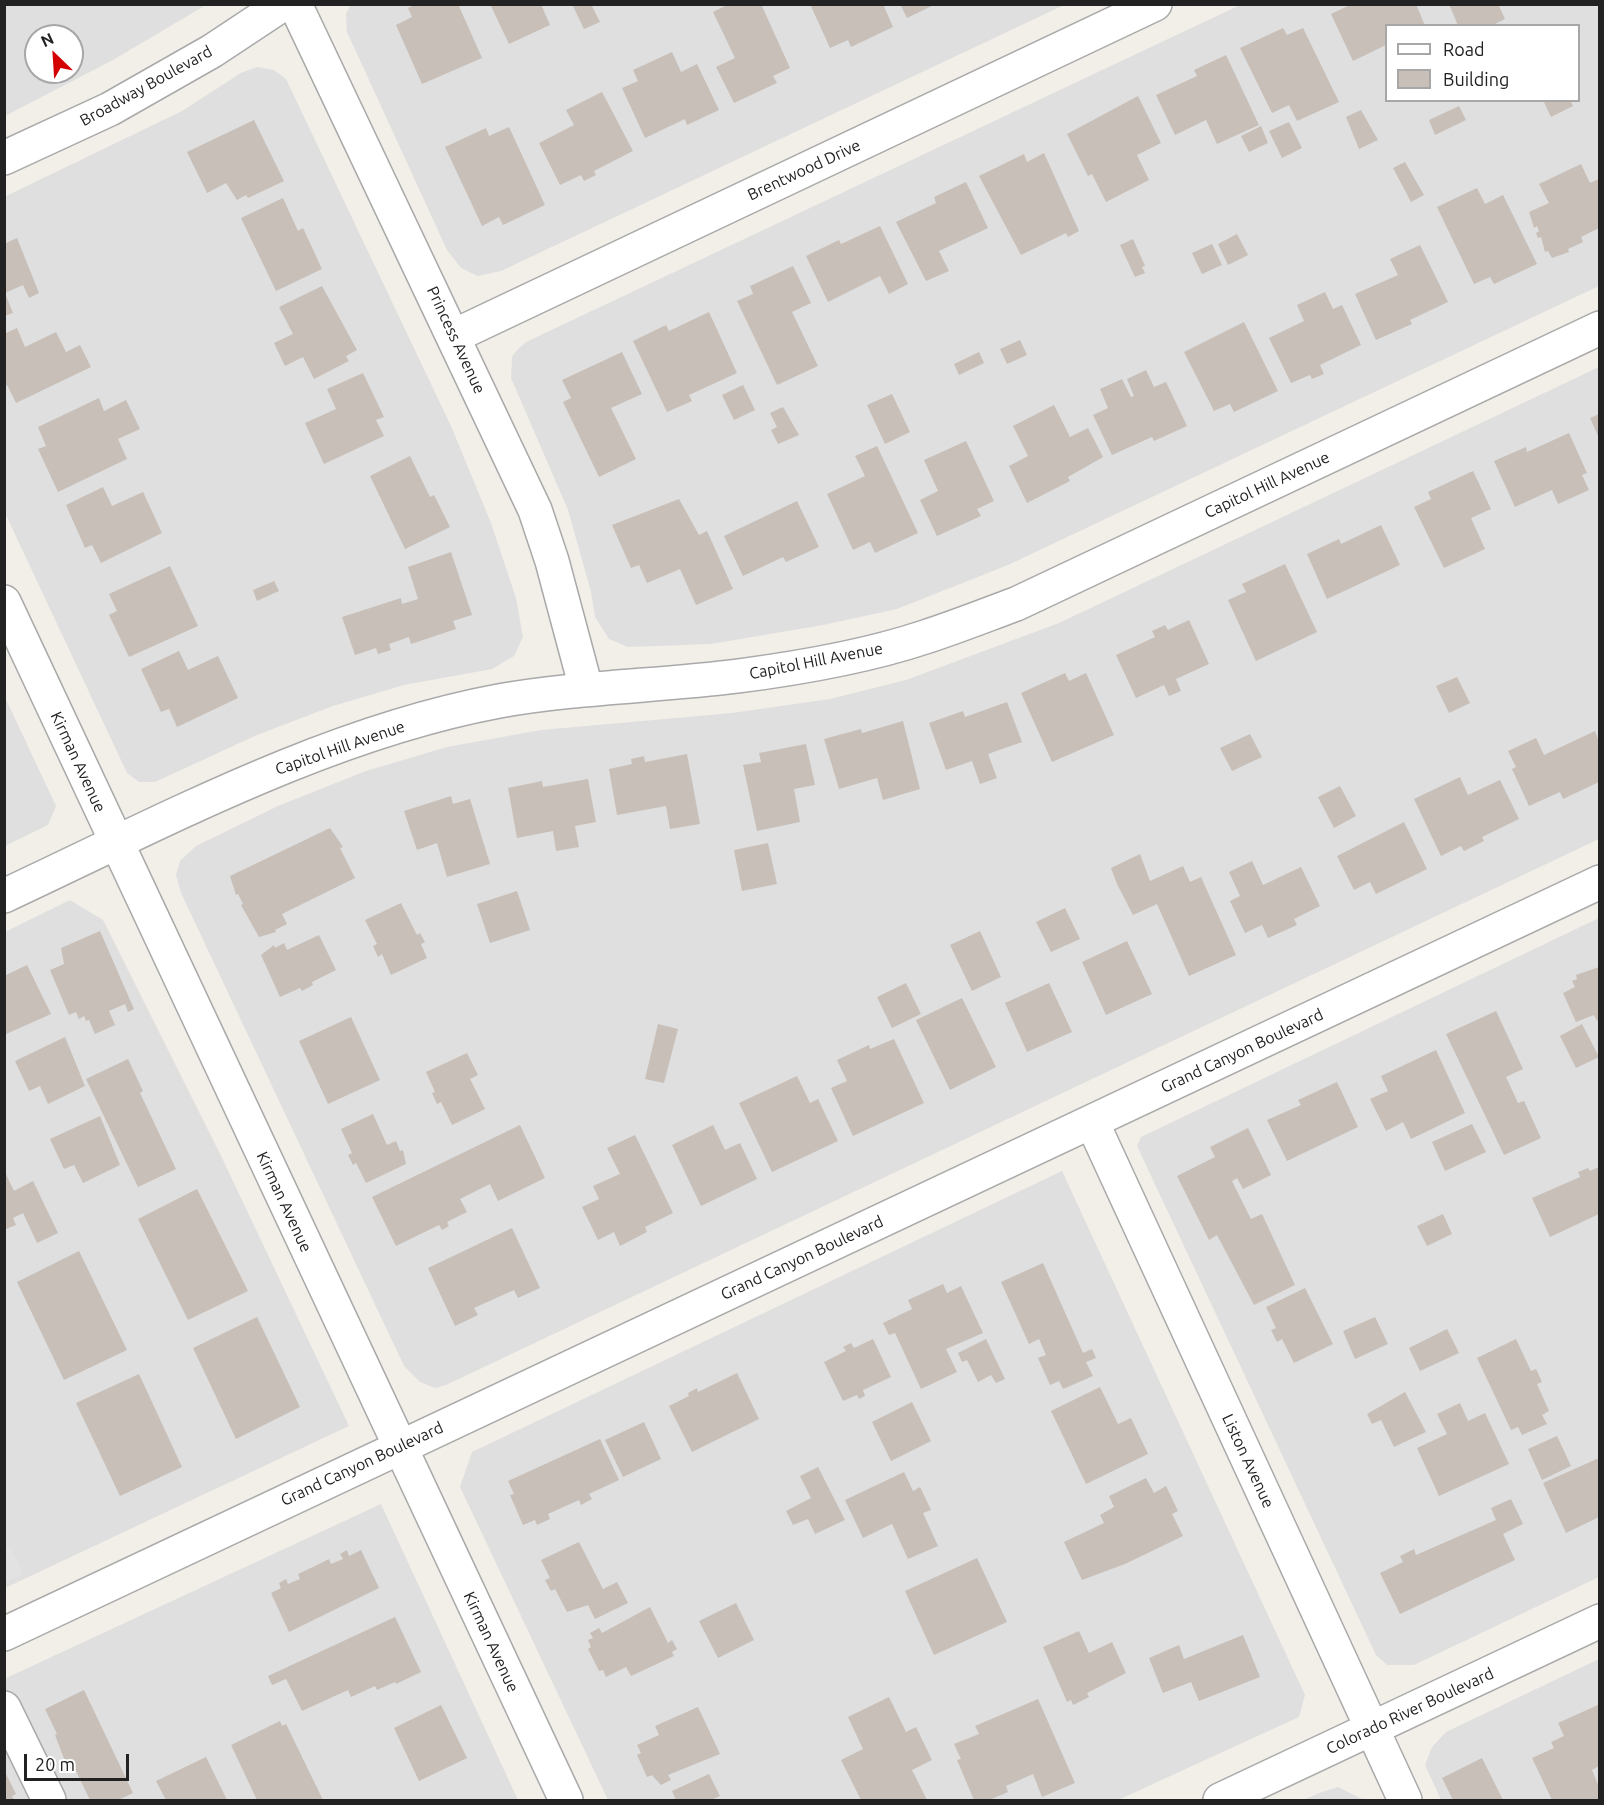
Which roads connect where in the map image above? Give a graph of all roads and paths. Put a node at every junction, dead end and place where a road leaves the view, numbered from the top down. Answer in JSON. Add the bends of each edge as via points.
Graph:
{"nodes":[{"id":1,"x":283,"y":4,"type":"edge"},
{"id":2,"x":295,"y":4,"type":"edge"},
{"id":3,"x":1155,"y":4,"type":"edge"},
{"id":4,"x":4,"y":158,"type":"edge"},
{"id":5,"x":1599,"y":328,"type":"edge"},
{"id":6,"x":454,"y":336,"type":"junction"},
{"id":7,"x":4,"y":602,"type":"edge"},
{"id":8,"x":586,"y":688,"type":"junction"},
{"id":9,"x":116,"y":844,"type":"junction"},
{"id":10,"x":1599,"y":882,"type":"edge"},
{"id":11,"x":4,"y":896,"type":"edge"},
{"id":12,"x":1092,"y":1122,"type":"junction"},
{"id":13,"x":399,"y":1447,"type":"junction"},
{"id":14,"x":1599,"y":1621,"type":"edge"},
{"id":15,"x":4,"y":1634,"type":"edge"},
{"id":16,"x":4,"y":1708,"type":"edge"},
{"id":17,"x":1372,"y":1729,"type":"junction"},
{"id":18,"x":49,"y":1800,"type":"edge"},
{"id":19,"x":566,"y":1800,"type":"edge"},
{"id":20,"x":1220,"y":1800,"type":"edge"},
{"id":21,"x":1405,"y":1800,"type":"edge"}],
"edges":[{"from":1,"to":4,"type":"street","name":"Broadway Boulevard","via":[[212,51],[110,109]]},
{"from":2,"to":6,"type":"street","name":"Princess Avenue"},
{"from":3,"to":6,"type":"street","name":"Brentwood Drive"},
{"from":5,"to":8,"type":"street","name":"Capitol Hill Avenue","via":[[1016,604],[934,634],[830,662],[736,676]]},
{"from":6,"to":8,"type":"street","name":"Princess Avenue","via":[[535,510]]},
{"from":7,"to":9,"type":"street","name":"Kirman Avenue"},
{"from":8,"to":9,"type":"street","name":"Capitol Hill Avenue","via":[[497,702],[397,727],[240,785]]},
{"from":9,"to":11,"type":"street","name":"Capitol Hill Avenue"},
{"from":9,"to":13,"type":"street","name":"Kirman Avenue"},
{"from":10,"to":12,"type":"street","name":"Grand Canyon Boulevard"},
{"from":12,"to":13,"type":"street","name":"Grand Canyon Boulevard"},
{"from":12,"to":17,"type":"street","name":"Liston Avenue"},
{"from":13,"to":15,"type":"street","name":"Grand Canyon Boulevard"},
{"from":13,"to":19,"type":"street","name":"Kirman Avenue"},
{"from":14,"to":17,"type":"street","name":"Colorado River Boulevard"},
{"from":16,"to":18,"type":"street"},
{"from":17,"to":20,"type":"street","name":"Colorado River Boulevard"},
{"from":17,"to":21,"type":"street","name":"Liston Avenue"}]}
